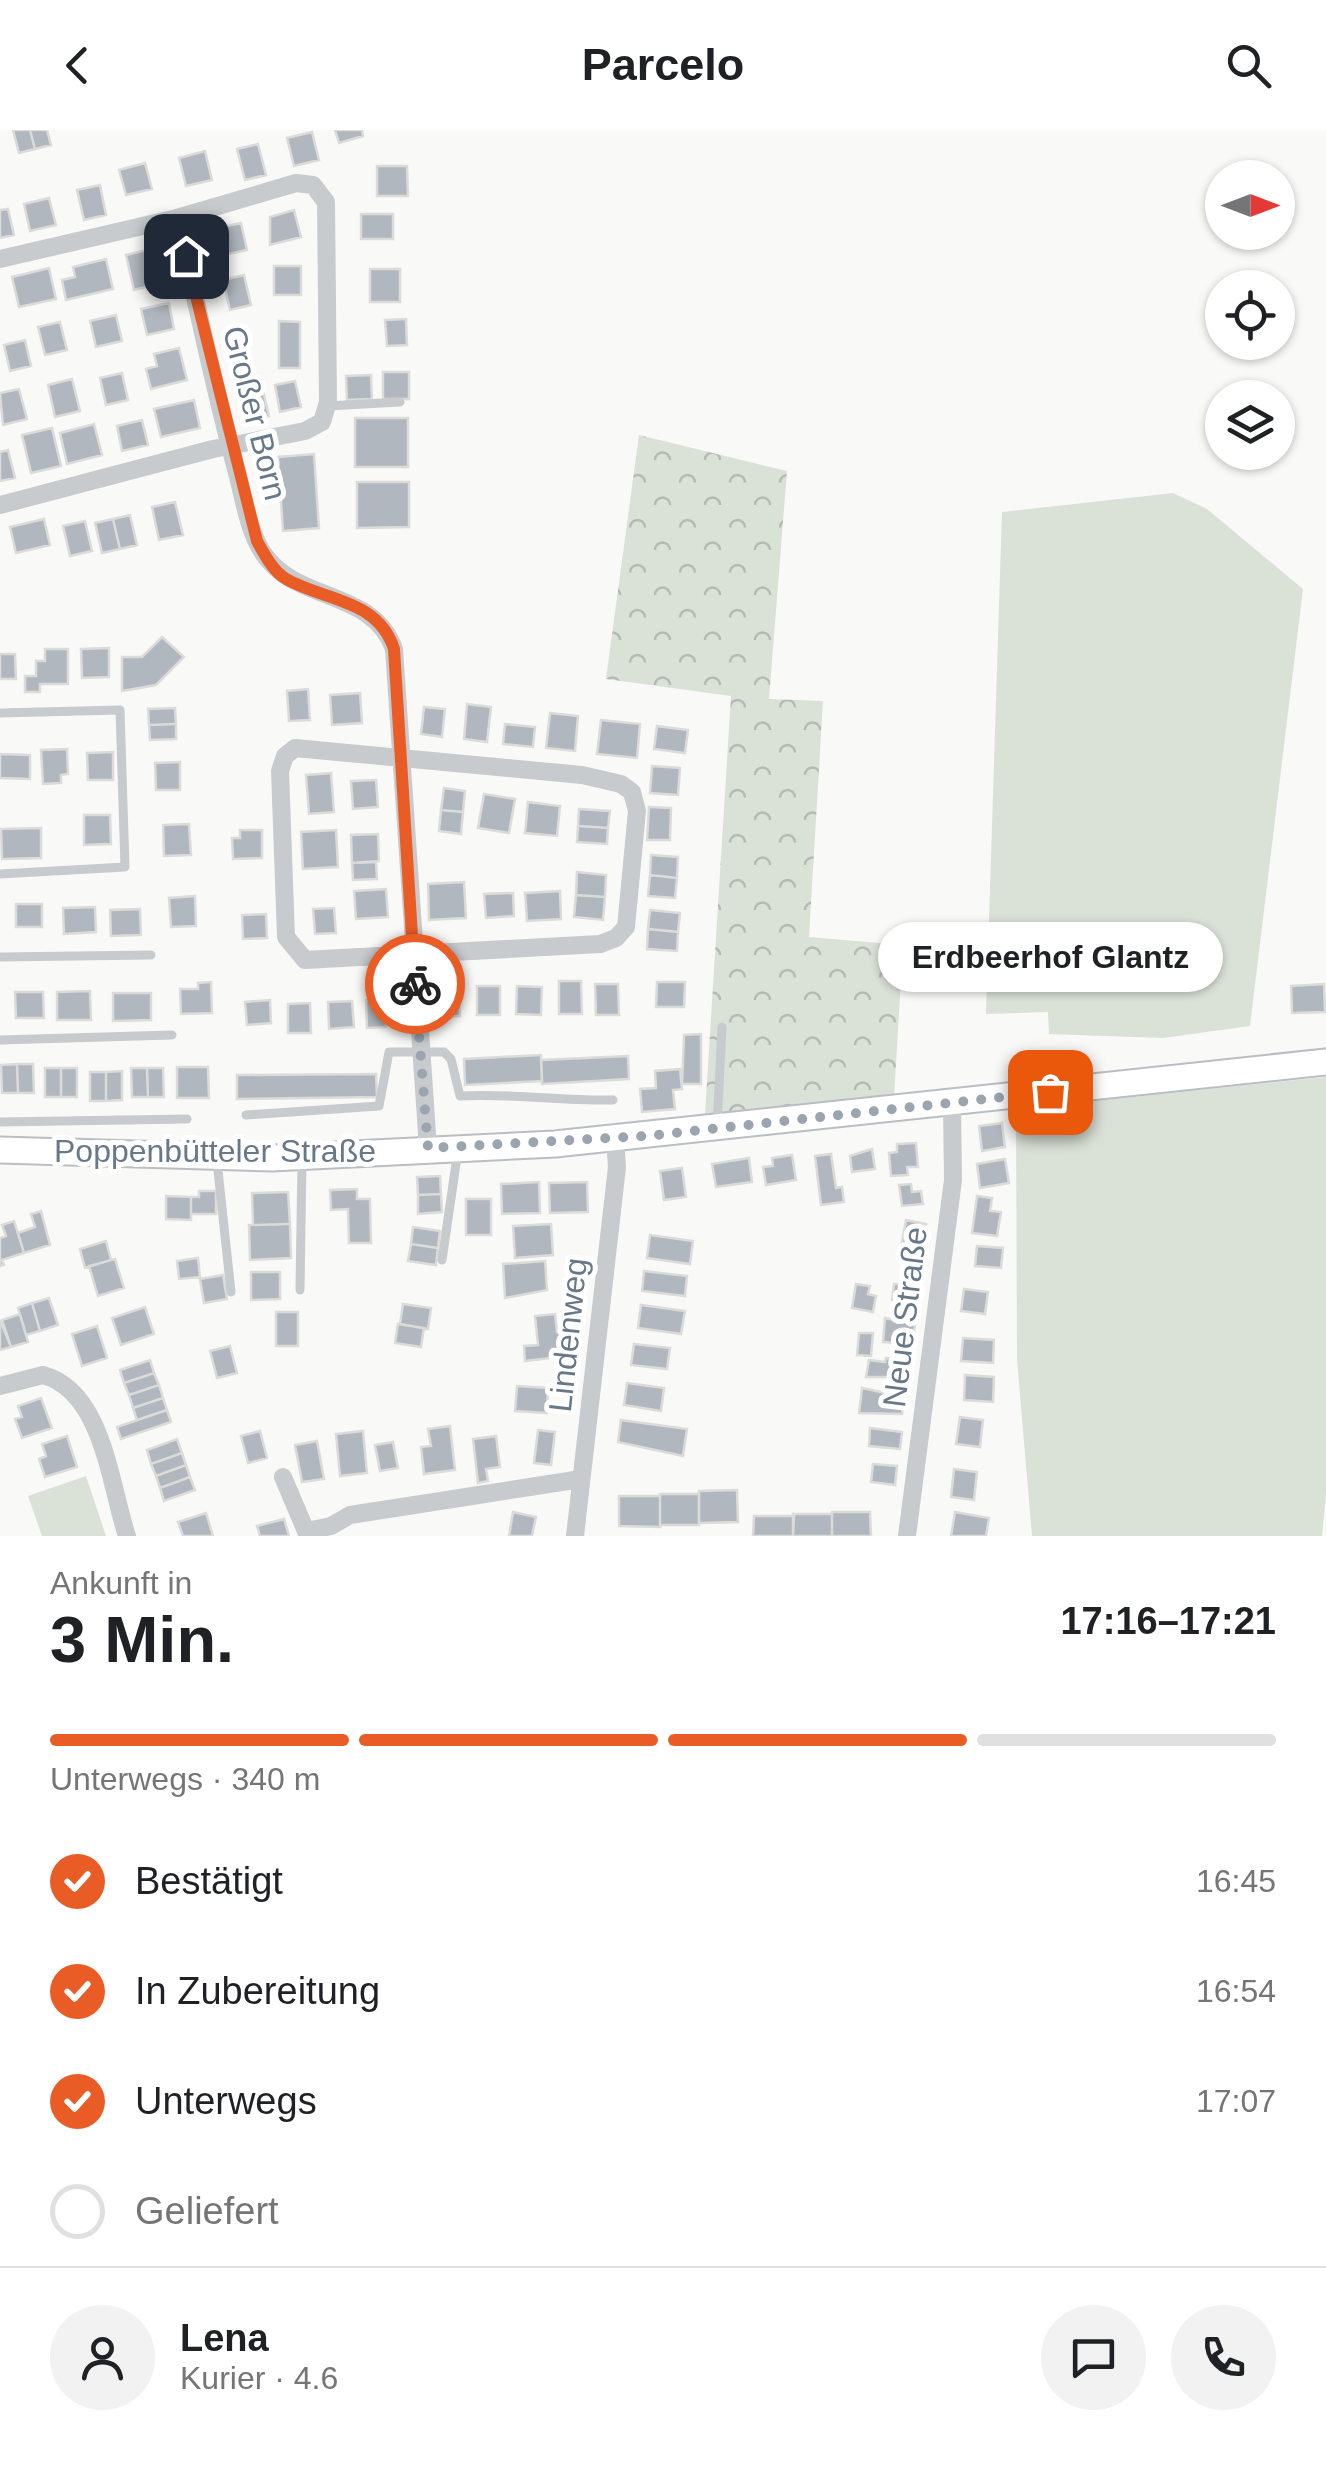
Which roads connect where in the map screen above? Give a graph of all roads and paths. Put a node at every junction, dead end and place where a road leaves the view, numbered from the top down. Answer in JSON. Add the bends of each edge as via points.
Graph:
{"nodes":[{"id":1,"x":178,"y":218,"type":"junction"},
{"id":2,"x":0,"y":259,"type":"edge"},
{"id":3,"x":400,"y":402,"type":"dead end"},
{"id":4,"x":327,"y":406,"type":"junction"},
{"id":5,"x":230,"y":446,"type":"junction"},
{"id":6,"x":0,"y":505,"type":"edge"},
{"id":7,"x":0,"y":713,"type":"edge"},
{"id":8,"x":398,"y":756,"type":"junction"},
{"id":9,"x":0,"y":874,"type":"edge"},
{"id":10,"x":151,"y":955,"type":"dead end"},
{"id":11,"x":413,"y":956,"type":"junction"},
{"id":12,"x":0,"y":958,"type":"edge"},
{"id":13,"x":722,"y":1027,"type":"dead end"},
{"id":14,"x":172,"y":1035,"type":"dead end"},
{"id":15,"x":0,"y":1040,"type":"edge"},
{"id":16,"x":420,"y":1052,"type":"junction"},
{"id":17,"x":1326,"y":1062,"type":"edge"},
{"id":18,"x":613,"y":1100,"type":"dead end"},
{"id":19,"x":952,"y":1104,"type":"junction"},
{"id":20,"x":246,"y":1115,"type":"dead end"},
{"id":21,"x":187,"y":1119,"type":"dead end"},
{"id":22,"x":0,"y":1122,"type":"edge"},
{"id":23,"x":717,"y":1129,"type":"junction"},
{"id":24,"x":616,"y":1139,"type":"junction"},
{"id":25,"x":459,"y":1147,"type":"junction"},
{"id":26,"x":428,"y":1148,"type":"junction"},
{"id":27,"x":0,"y":1150,"type":"edge"},
{"id":28,"x":302,"y":1156,"type":"junction"},
{"id":29,"x":216,"y":1158,"type":"junction"},
{"id":30,"x":442,"y":1260,"type":"dead end"},
{"id":31,"x":300,"y":1290,"type":"dead end"},
{"id":32,"x":231,"y":1292,"type":"dead end"},
{"id":33,"x":0,"y":1386,"type":"edge"},
{"id":34,"x":284,"y":1477,"type":"dead end"},
{"id":35,"x":582,"y":1479,"type":"junction"},
{"id":36,"x":308,"y":1534,"type":"edge"},
{"id":37,"x":127,"y":1536,"type":"edge"},
{"id":38,"x":575,"y":1536,"type":"edge"},
{"id":39,"x":906,"y":1536,"type":"edge"}],
"edges":[{"from":1,"to":2,"type":"street"},
{"from":1,"to":4,"type":"street","via":[[296,183],[324,194]]},
{"from":1,"to":5,"type":"street","name":"Großer Born"},
{"from":3,"to":4,"type":"lane"},
{"from":4,"to":5,"type":"street","via":[[315,428]]},
{"from":5,"to":6,"type":"street"},
{"from":5,"to":8,"type":"street","name":"Großer Born","via":[[257,541],[277,571],[370,614],[386,630],[396,658]]},
{"from":7,"to":9,"type":"lane","via":[[120,710],[124,867]]},
{"from":8,"to":11,"type":"street","name":"Großer Born"},
{"from":8,"to":11,"type":"street","via":[[295,748],[285,756],[280,771],[286,936],[312,962]]},
{"from":8,"to":11,"type":"street","via":[[603,779],[627,787],[636,804],[630,915],[616,938]]},
{"from":10,"to":12,"type":"lane"},
{"from":11,"to":16,"type":"street","name":"Großer Born"},
{"from":13,"to":23,"type":"lane"},
{"from":14,"to":15,"type":"lane"},
{"from":16,"to":18,"type":"lane","via":[[444,1052],[451,1059],[460,1096]]},
{"from":16,"to":20,"type":"lane","via":[[389,1052],[379,1106]]},
{"from":16,"to":26,"type":"street","name":"Großer Born"},
{"from":17,"to":19,"type":"main road","name":"Poppenbütteler Straße"},
{"from":19,"to":23,"type":"main road","name":"Poppenbütteler Straße"},
{"from":19,"to":39,"type":"street","name":"Neue Straße","via":[[953,1180]]},
{"from":21,"to":22,"type":"lane"},
{"from":23,"to":24,"type":"main road","name":"Poppenbütteler Straße"},
{"from":24,"to":25,"type":"main road","name":"Poppenbütteler Straße"},
{"from":24,"to":35,"type":"street","name":"Lindenweg"},
{"from":25,"to":26,"type":"main road","name":"Poppenbütteler Straße"},
{"from":25,"to":30,"type":"lane"},
{"from":26,"to":28,"type":"main road","name":"Poppenbütteler Straße"},
{"from":27,"to":29,"type":"main road","name":"Poppenbütteler Straße"},
{"from":28,"to":29,"type":"main road","name":"Poppenbütteler Straße"},
{"from":28,"to":31,"type":"lane"},
{"from":29,"to":32,"type":"lane"},
{"from":33,"to":37,"type":"street","via":[[43,1375],[75,1390]]},
{"from":34,"to":36,"type":"street"},
{"from":35,"to":36,"type":"street","via":[[350,1515]]},
{"from":35,"to":38,"type":"street","name":"Lindenweg"}]}
